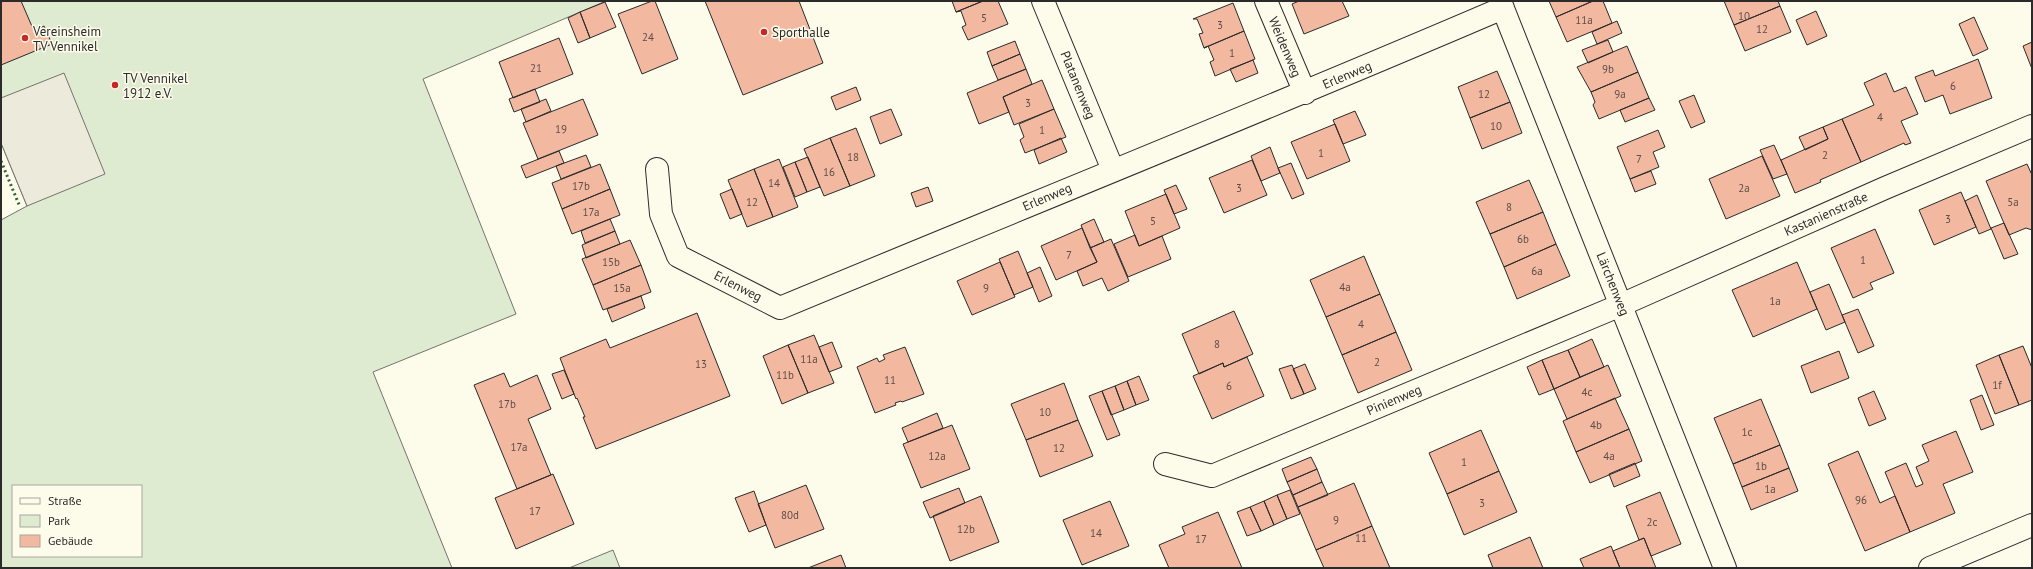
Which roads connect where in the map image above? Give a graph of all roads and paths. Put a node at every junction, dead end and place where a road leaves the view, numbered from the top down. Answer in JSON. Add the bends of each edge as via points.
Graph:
{"nodes":[{"id":1,"x":1043,"y":1,"type":"edge"},
{"id":2,"x":1266,"y":1,"type":"edge"},
{"id":3,"x":1501,"y":5,"type":"edge"},
{"id":4,"x":1305,"y":93,"type":"junction"},
{"id":5,"x":2032,"y":126,"type":"edge"},
{"id":6,"x":658,"y":168,"type":"dead end"},
{"id":7,"x":1113,"y":170,"type":"junction"},
{"id":8,"x":1621,"y":305,"type":"junction"},
{"id":9,"x":1165,"y":464,"type":"dead end"},
{"id":10,"x":2032,"y":525,"type":"edge"},
{"id":11,"x":1725,"y":568,"type":"edge"},
{"id":12,"x":1930,"y":568,"type":"edge"}],
"edges":[{"from":1,"to":7,"type":"street","name":"Platanenweg"},
{"from":2,"to":4,"type":"street","name":"Weidenweg"},
{"from":3,"to":4,"type":"street","name":"Erlenweg"},
{"from":3,"to":8,"type":"street","name":"Lärchenweg"},
{"from":4,"to":7,"type":"street","name":"Erlenweg"},
{"from":5,"to":8,"type":"street","name":"Kastanienstraße"},
{"from":6,"to":7,"type":"street","name":"Erlenweg","via":[[661,214],[678,256],[780,308]]},
{"from":8,"to":9,"type":"street","name":"Pinienweg","via":[[1212,476]]},
{"from":8,"to":11,"type":"street","name":"Lärchenweg"},
{"from":10,"to":12,"type":"street"}]}
